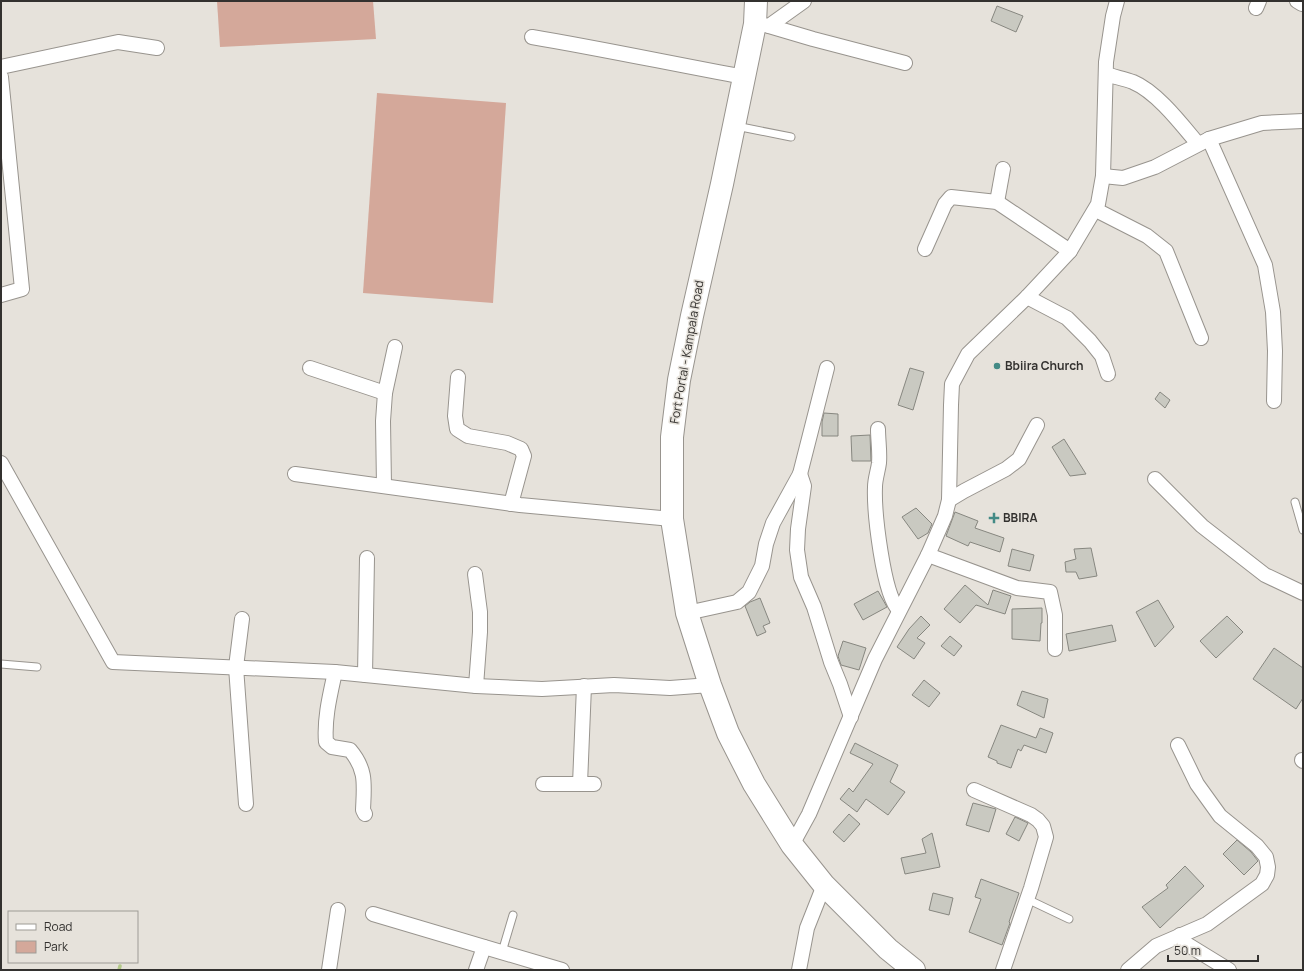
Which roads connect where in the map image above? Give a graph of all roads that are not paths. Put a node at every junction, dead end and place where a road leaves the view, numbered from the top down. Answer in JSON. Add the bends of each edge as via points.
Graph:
{"nodes":[{"id":1,"x":756,"y":1,"type":"edge"},
{"id":2,"x":804,"y":1,"type":"edge"},
{"id":3,"x":1117,"y":1,"type":"edge"},
{"id":4,"x":762,"y":25,"type":"junction"},
{"id":5,"x":532,"y":37,"type":"dead end"},
{"id":6,"x":157,"y":48,"type":"dead end"},
{"id":7,"x":905,"y":63,"type":"dead end"},
{"id":8,"x":1,"y":67,"type":"edge"},
{"id":9,"x":1106,"y":74,"type":"junction"},
{"id":10,"x":744,"y":77,"type":"junction"},
{"id":11,"x":1,"y":85,"type":"edge"},
{"id":12,"x":1303,"y":121,"type":"edge"},
{"id":13,"x":734,"y":126,"type":"junction"},
{"id":14,"x":791,"y":137,"type":"dead end"},
{"id":15,"x":1204,"y":141,"type":"junction"},
{"id":16,"x":1004,"y":169,"type":"dead end"},
{"id":17,"x":1104,"y":176,"type":"junction"},
{"id":18,"x":997,"y":202,"type":"junction"},
{"id":19,"x":1096,"y":210,"type":"junction"},
{"id":20,"x":925,"y":249,"type":"dead end"},
{"id":21,"x":1070,"y":251,"type":"junction"},
{"id":22,"x":1,"y":295,"type":"edge"},
{"id":23,"x":1027,"y":297,"type":"junction"},
{"id":24,"x":1201,"y":338,"type":"dead end"},
{"id":25,"x":395,"y":347,"type":"dead end"},
{"id":26,"x":310,"y":368,"type":"dead end"},
{"id":27,"x":827,"y":368,"type":"dead end"},
{"id":28,"x":1108,"y":374,"type":"dead end"},
{"id":29,"x":458,"y":377,"type":"dead end"},
{"id":30,"x":385,"y":393,"type":"junction"},
{"id":31,"x":1274,"y":401,"type":"dead end"},
{"id":32,"x":1037,"y":425,"type":"dead end"},
{"id":33,"x":878,"y":429,"type":"dead end"},
{"id":34,"x":1,"y":463,"type":"edge"},
{"id":35,"x":295,"y":474,"type":"dead end"},
{"id":36,"x":800,"y":474,"type":"junction"},
{"id":37,"x":1155,"y":479,"type":"dead end"},
{"id":38,"x":384,"y":486,"type":"junction"},
{"id":39,"x":949,"y":500,"type":"junction"},
{"id":40,"x":1295,"y":502,"type":"dead end"},
{"id":41,"x":511,"y":504,"type":"junction"},
{"id":42,"x":672,"y":518,"type":"junction"},
{"id":43,"x":1303,"y":530,"type":"edge"},
{"id":44,"x":928,"y":555,"type":"junction"},
{"id":45,"x":367,"y":558,"type":"dead end"},
{"id":46,"x":475,"y":574,"type":"dead end"},
{"id":47,"x":1303,"y":593,"type":"edge"},
{"id":48,"x":899,"y":610,"type":"junction"},
{"id":49,"x":687,"y":612,"type":"junction"},
{"id":50,"x":242,"y":619,"type":"dead end"},
{"id":51,"x":1055,"y":649,"type":"dead end"},
{"id":52,"x":1,"y":664,"type":"edge"},
{"id":53,"x":37,"y":667,"type":"dead end"},
{"id":54,"x":236,"y":667,"type":"junction"},
{"id":55,"x":335,"y":672,"type":"junction"},
{"id":56,"x":365,"y":675,"type":"junction"},
{"id":57,"x":710,"y":685,"type":"junction"},
{"id":58,"x":476,"y":686,"type":"junction"},
{"id":59,"x":584,"y":686,"type":"junction"},
{"id":60,"x":851,"y":717,"type":"junction"},
{"id":61,"x":1178,"y":745,"type":"dead end"},
{"id":62,"x":543,"y":784,"type":"dead end"},
{"id":63,"x":974,"y":790,"type":"dead end"},
{"id":64,"x":246,"y":804,"type":"dead end"},
{"id":65,"x":365,"y":814,"type":"dead end"},
{"id":66,"x":792,"y":845,"type":"junction"},
{"id":67,"x":824,"y":885,"type":"junction"},
{"id":68,"x":1027,"y":899,"type":"junction"},
{"id":69,"x":338,"y":910,"type":"dead end"},
{"id":70,"x":373,"y":914,"type":"dead end"},
{"id":71,"x":513,"y":914,"type":"dead end"},
{"id":72,"x":1069,"y":919,"type":"dead end"},
{"id":73,"x":1180,"y":935,"type":"junction"},
{"id":74,"x":484,"y":947,"type":"junction"},
{"id":75,"x":502,"y":952,"type":"junction"},
{"id":76,"x":329,"y":970,"type":"edge"},
{"id":77,"x":476,"y":970,"type":"edge"},
{"id":78,"x":562,"y":970,"type":"edge"},
{"id":79,"x":799,"y":970,"type":"edge"},
{"id":80,"x":914,"y":970,"type":"edge"},
{"id":81,"x":1003,"y":970,"type":"edge"},
{"id":82,"x":1128,"y":970,"type":"edge"},
{"id":83,"x":1229,"y":970,"type":"edge"}],
"edges":[{"from":1,"to":4,"type":"main road","name":"Fort Portal - Kampala Road"},
{"from":2,"to":4,"type":"street"},
{"from":3,"to":9,"type":"street"},
{"from":4,"to":7,"type":"street"},
{"from":4,"to":10,"type":"main road","name":"Fort Portal - Kampala Road"},
{"from":5,"to":10,"type":"street"},
{"from":6,"to":8,"type":"street","via":[[118,42]]},
{"from":9,"to":15,"type":"street","via":[[1134,82],[1153,95],[1175,118]]},
{"from":9,"to":17,"type":"street"},
{"from":10,"to":13,"type":"main road","name":"Fort Portal - Kampala Road"},
{"from":11,"to":22,"type":"street","via":[[22,289]]},
{"from":12,"to":15,"type":"street","via":[[1262,123]]},
{"from":13,"to":14,"type":"lane"},
{"from":13,"to":42,"type":"main road","name":"Fort Portal - Kampala Road","via":[[679,380],[672,437]]},
{"from":15,"to":17,"type":"street","via":[[1155,167],[1123,178]]},
{"from":15,"to":31,"type":"street","via":[[1265,266],[1273,312]]},
{"from":16,"to":18,"type":"street"},
{"from":17,"to":19,"type":"street"},
{"from":18,"to":20,"type":"street","via":[[951,197],[945,204]]},
{"from":18,"to":21,"type":"street"},
{"from":19,"to":21,"type":"street"},
{"from":19,"to":24,"type":"street","via":[[1147,236],[1166,251]]},
{"from":21,"to":23,"type":"street"},
{"from":23,"to":28,"type":"street","via":[[1066,318],[1081,332],[1102,356]]},
{"from":23,"to":39,"type":"street","via":[[968,354],[952,384]]},
{"from":25,"to":30,"type":"street"},
{"from":26,"to":30,"type":"street"},
{"from":27,"to":36,"type":"street"},
{"from":29,"to":41,"type":"street","via":[[455,416],[457,429],[468,436],[507,443],[521,449],[524,456]]},
{"from":30,"to":38,"type":"street"},
{"from":32,"to":39,"type":"street","via":[[1019,459],[1006,469]]},
{"from":33,"to":48,"type":"street","via":[[879,461],[875,487],[878,530],[886,583]]},
{"from":34,"to":54,"type":"street","via":[[113,662]]},
{"from":35,"to":38,"type":"street"},
{"from":36,"to":49,"type":"street","via":[[773,523],[762,566],[749,592],[737,602]]},
{"from":36,"to":60,"type":"street","via":[[804,486],[797,550],[801,577],[814,607]]},
{"from":37,"to":47,"type":"street","via":[[1202,526],[1265,575]]},
{"from":38,"to":41,"type":"street"},
{"from":39,"to":44,"type":"street"},
{"from":40,"to":43,"type":"lane"},
{"from":41,"to":42,"type":"street"},
{"from":42,"to":49,"type":"main road","name":"Fort Portal - Kampala Road"},
{"from":44,"to":48,"type":"street"},
{"from":44,"to":51,"type":"street","via":[[1017,588],[1050,592],[1055,615]]},
{"from":45,"to":56,"type":"street"},
{"from":46,"to":58,"type":"street","via":[[480,612]]},
{"from":48,"to":60,"type":"street"},
{"from":49,"to":57,"type":"main road","name":"Fort Portal - Kampala Road"},
{"from":50,"to":54,"type":"street"},
{"from":52,"to":53,"type":"lane"},
{"from":54,"to":55,"type":"street"},
{"from":54,"to":64,"type":"street"},
{"from":55,"to":56,"type":"street"},
{"from":55,"to":65,"type":"street","via":[[327,715],[326,742],[332,747],[350,750],[358,759],[364,775]]},
{"from":56,"to":58,"type":"street"},
{"from":57,"to":59,"type":"street","via":[[670,688]]},
{"from":57,"to":66,"type":"main road","name":"Fort Portal - Kampala Road","via":[[728,733],[754,784]]},
{"from":58,"to":59,"type":"street","via":[[542,689]]},
{"from":59,"to":62,"type":"street","via":[[587,784]]},
{"from":60,"to":66,"type":"street"},
{"from":61,"to":73,"type":"street","via":[[1196,784],[1220,816],[1257,846],[1266,857],[1268,867],[1262,884],[1207,924]]},
{"from":63,"to":68,"type":"street","via":[[1031,815],[1043,826],[1046,838]]},
{"from":66,"to":67,"type":"main road","name":"Fort Portal - Kampala Road"},
{"from":67,"to":79,"type":"street","via":[[807,928]]},
{"from":67,"to":80,"type":"main road","name":"Fort Portal - Kampala Road","via":[[888,949]]},
{"from":68,"to":72,"type":"lane"},
{"from":68,"to":81,"type":"street"},
{"from":69,"to":76,"type":"street"},
{"from":70,"to":74,"type":"street"},
{"from":71,"to":75,"type":"lane"},
{"from":73,"to":82,"type":"street","via":[[1156,946]]},
{"from":73,"to":83,"type":"street","via":[[1185,943]]},
{"from":74,"to":75,"type":"street"},
{"from":74,"to":77,"type":"street"},
{"from":75,"to":78,"type":"street"}]}
